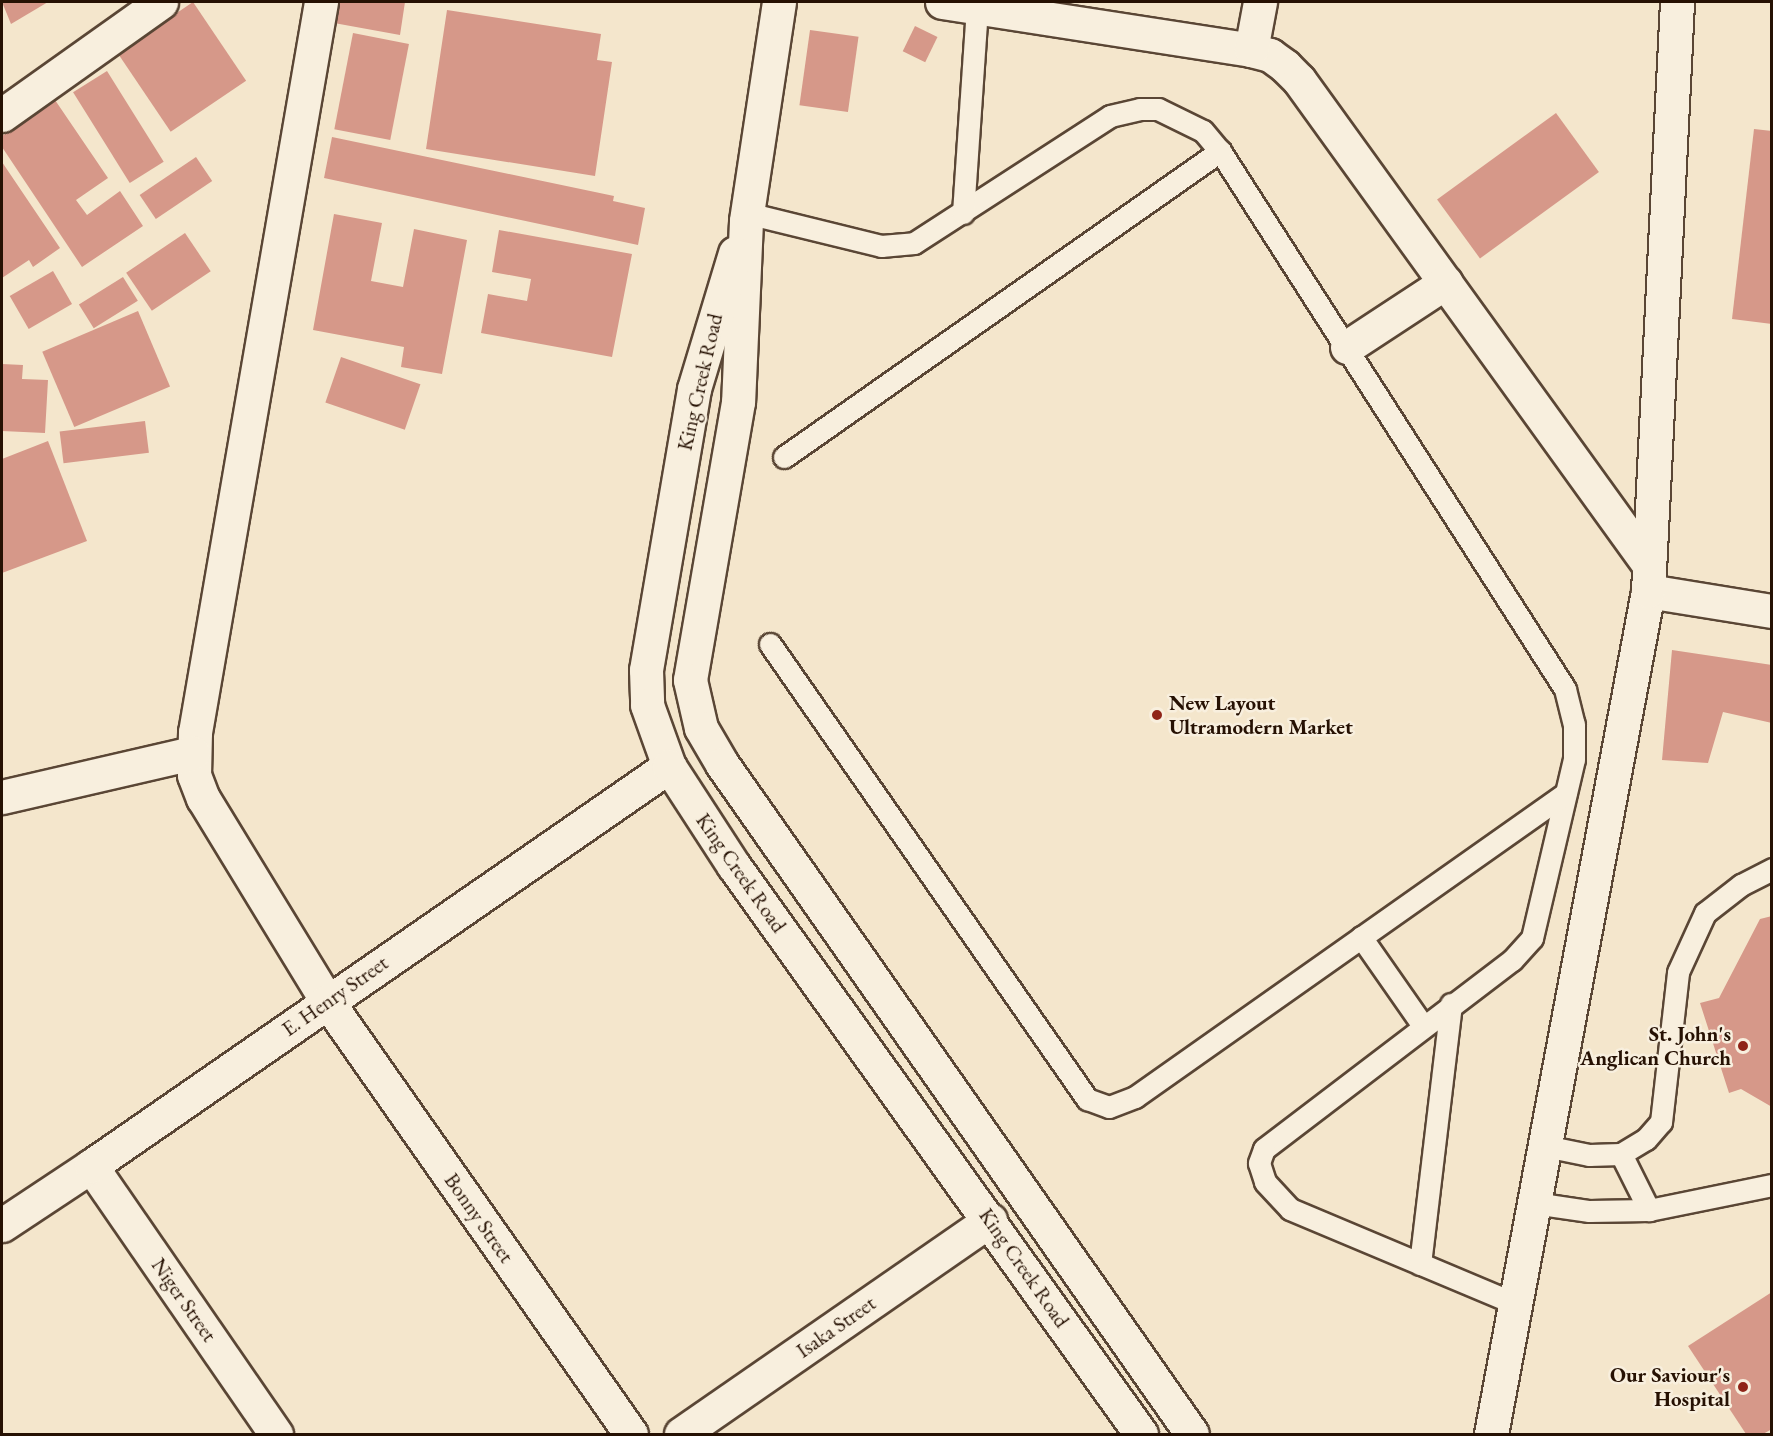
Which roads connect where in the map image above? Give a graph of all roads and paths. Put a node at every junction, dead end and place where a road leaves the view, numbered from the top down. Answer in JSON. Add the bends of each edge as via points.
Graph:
{"nodes":[{"id":1,"x":161,"y":2,"type":"edge"},
{"id":2,"x":321,"y":2,"type":"edge"},
{"id":3,"x":779,"y":2,"type":"edge"},
{"id":4,"x":942,"y":2,"type":"edge"},
{"id":5,"x":1260,"y":2,"type":"edge"},
{"id":6,"x":1677,"y":2,"type":"edge"},
{"id":7,"x":977,"y":7,"type":"junction"},
{"id":8,"x":1251,"y":50,"type":"junction"},
{"id":9,"x":2,"y":115,"type":"edge"},
{"id":10,"x":1220,"y":151,"type":"junction"},
{"id":11,"x":963,"y":213,"type":"junction"},
{"id":12,"x":747,"y":217,"type":"junction"},
{"id":13,"x":1446,"y":282,"type":"junction"},
{"id":14,"x":1347,"y":347,"type":"junction"},
{"id":15,"x":784,"y":457,"type":"dead end"},
{"id":16,"x":1649,"y":578,"type":"junction"},
{"id":17,"x":1772,"y":611,"type":"edge"},
{"id":18,"x":770,"y":644,"type":"dead end"},
{"id":19,"x":193,"y":753,"type":"junction"},
{"id":20,"x":669,"y":766,"type":"junction"},
{"id":21,"x":1566,"y":793,"type":"junction"},
{"id":22,"x":2,"y":797,"type":"edge"},
{"id":23,"x":1772,"y":869,"type":"edge"},
{"id":24,"x":1361,"y":937,"type":"junction"},
{"id":25,"x":327,"y":1001,"type":"junction"},
{"id":26,"x":1451,"y":1004,"type":"junction"},
{"id":27,"x":1423,"y":1026,"type":"junction"},
{"id":28,"x":1545,"y":1146,"type":"junction"},
{"id":29,"x":1621,"y":1154,"type":"junction"},
{"id":30,"x":92,"y":1166,"type":"junction"},
{"id":31,"x":1772,"y":1185,"type":"edge"},
{"id":32,"x":1534,"y":1203,"type":"junction"},
{"id":33,"x":1648,"y":1210,"type":"junction"},
{"id":34,"x":990,"y":1220,"type":"junction"},
{"id":35,"x":2,"y":1225,"type":"edge"},
{"id":36,"x":1420,"y":1264,"type":"junction"},
{"id":37,"x":1516,"y":1304,"type":"junction"},
{"id":38,"x":276,"y":1434,"type":"edge"},
{"id":39,"x":631,"y":1434,"type":"edge"},
{"id":40,"x":681,"y":1434,"type":"edge"},
{"id":41,"x":1141,"y":1434,"type":"edge"},
{"id":42,"x":1192,"y":1434,"type":"edge"},
{"id":43,"x":1491,"y":1434,"type":"edge"}],
"edges":[{"from":1,"to":9,"type":"street"},
{"from":2,"to":19,"type":"street","name":"Bonny Street"},
{"from":3,"to":12,"type":"street","name":"King Creek Road"},
{"from":4,"to":7,"type":"street"},
{"from":5,"to":8,"type":"street"},
{"from":6,"to":16,"type":"street"},
{"from":7,"to":8,"type":"street"},
{"from":7,"to":11,"type":"lane"},
{"from":8,"to":13,"type":"street","via":[[1270,55],[1299,80]]},
{"from":10,"to":11,"type":"lane","via":[[1203,131],[1158,108],[1110,116]]},
{"from":10,"to":14,"type":"lane"},
{"from":10,"to":15,"type":"lane"},
{"from":11,"to":12,"type":"lane","via":[[914,243],[881,246]]},
{"from":12,"to":20,"type":"street","name":"King Creek Road","via":[[715,310],[694,389],[648,659],[647,705]]},
{"from":12,"to":42,"type":"street","name":"King Creek Road","via":[[738,402],[690,680],[701,728],[722,764]]},
{"from":13,"to":14,"type":"street"},
{"from":13,"to":16,"type":"street"},
{"from":14,"to":21,"type":"lane","via":[[1565,689],[1574,724],[1574,759]]},
{"from":16,"to":17,"type":"street"},
{"from":16,"to":28,"type":"street"},
{"from":18,"to":24,"type":"lane","via":[[1087,1099],[1109,1107],[1135,1097]]},
{"from":19,"to":22,"type":"street"},
{"from":19,"to":25,"type":"street","name":"Bonny Street","via":[[194,776],[203,798]]},
{"from":20,"to":25,"type":"street","name":"E. Henry Street"},
{"from":20,"to":34,"type":"street","name":"King Creek Road","via":[[734,866]]},
{"from":21,"to":24,"type":"lane"},
{"from":21,"to":26,"type":"lane","via":[[1532,938],[1512,960]]},
{"from":23,"to":29,"type":"lane","via":[[1741,885],[1705,913],[1678,972],[1661,1122],[1646,1139]]},
{"from":24,"to":27,"type":"lane"},
{"from":25,"to":30,"type":"street","name":"E. Henry Street"},
{"from":25,"to":39,"type":"street","name":"Bonny Street"},
{"from":26,"to":27,"type":"lane"},
{"from":26,"to":36,"type":"lane"},
{"from":27,"to":36,"type":"lane","via":[[1264,1149],[1259,1163],[1265,1182],[1290,1209]]},
{"from":28,"to":29,"type":"lane","via":[[1589,1155]]},
{"from":28,"to":32,"type":"street"},
{"from":29,"to":33,"type":"lane"},
{"from":30,"to":35,"type":"street","name":"E. Henry Street"},
{"from":30,"to":38,"type":"street","name":"Niger Street"},
{"from":31,"to":33,"type":"lane"},
{"from":32,"to":33,"type":"lane","via":[[1589,1211]]},
{"from":32,"to":37,"type":"street"},
{"from":34,"to":40,"type":"street","name":"Isaka Street"},
{"from":34,"to":41,"type":"street","name":"King Creek Road"},
{"from":36,"to":37,"type":"lane"},
{"from":37,"to":43,"type":"street"}]}
